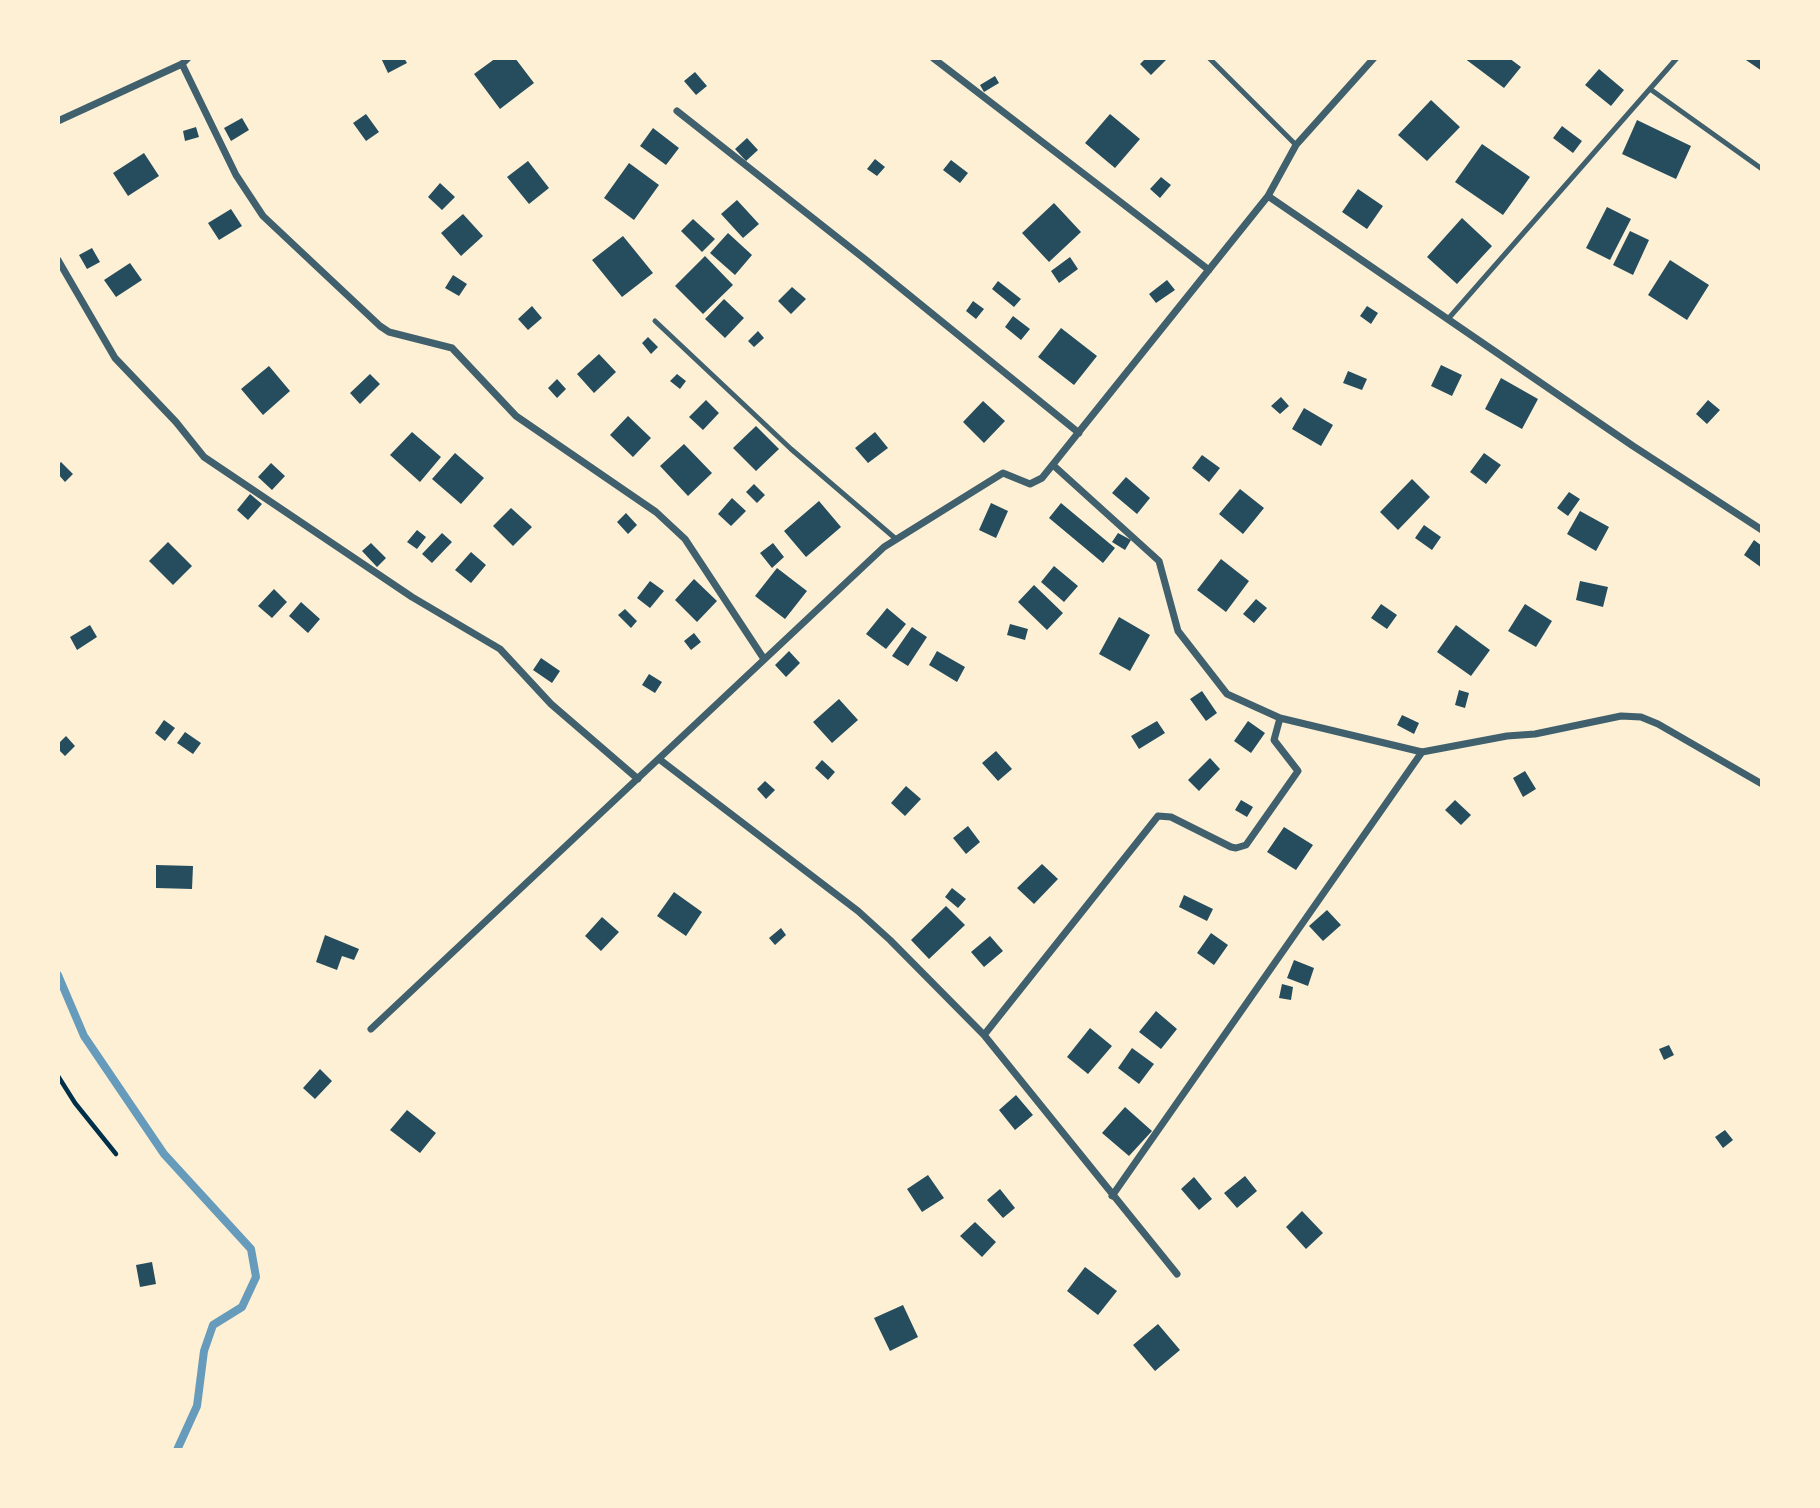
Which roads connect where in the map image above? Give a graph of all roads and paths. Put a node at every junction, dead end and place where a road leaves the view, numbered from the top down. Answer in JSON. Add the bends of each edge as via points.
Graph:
{"nodes":[{"id":1,"x":933,"y":58,"type":"edge"},
{"id":2,"x":1209,"y":58,"type":"edge"},
{"id":3,"x":1374,"y":58,"type":"edge"},
{"id":4,"x":1677,"y":58,"type":"edge"},
{"id":5,"x":185,"y":61,"type":"edge"},
{"id":6,"x":1650,"y":89,"type":"junction"},
{"id":7,"x":677,"y":111,"type":"dead end"},
{"id":8,"x":58,"y":121,"type":"edge"},
{"id":9,"x":1296,"y":145,"type":"junction"},
{"id":10,"x":1762,"y":169,"type":"edge"},
{"id":11,"x":1268,"y":196,"type":"junction"},
{"id":12,"x":58,"y":260,"type":"edge"},
{"id":13,"x":1209,"y":270,"type":"junction"},
{"id":14,"x":1448,"y":319,"type":"junction"},
{"id":15,"x":655,"y":321,"type":"dead end"},
{"id":16,"x":1079,"y":433,"type":"junction"},
{"id":17,"x":1053,"y":465,"type":"junction"},
{"id":18,"x":1762,"y":530,"type":"edge"},
{"id":19,"x":896,"y":539,"type":"junction"},
{"id":20,"x":764,"y":659,"type":"junction"},
{"id":21,"x":1280,"y":718,"type":"junction"},
{"id":22,"x":1422,"y":752,"type":"junction"},
{"id":23,"x":659,"y":759,"type":"junction"},
{"id":24,"x":638,"y":779,"type":"junction"},
{"id":25,"x":1762,"y":784,"type":"edge"},
{"id":26,"x":371,"y":1029,"type":"dead end"},
{"id":27,"x":984,"y":1035,"type":"junction"},
{"id":28,"x":58,"y":1076,"type":"edge"},
{"id":29,"x":116,"y":1154,"type":"dead end"},
{"id":30,"x":1112,"y":1196,"type":"junction"},
{"id":31,"x":1177,"y":1274,"type":"dead end"}],
"edges":[{"from":1,"to":13,"type":"street"},
{"from":2,"to":9,"type":"lane"},
{"from":3,"to":9,"type":"street"},
{"from":4,"to":6,"type":"lane"},
{"from":5,"to":8,"type":"street"},
{"from":5,"to":20,"type":"street","via":[[236,175],[263,216],[380,326],[452,348],[516,416],[676,528]]},
{"from":6,"to":10,"type":"lane"},
{"from":6,"to":14,"type":"lane"},
{"from":7,"to":16,"type":"street"},
{"from":9,"to":11,"type":"street"},
{"from":11,"to":13,"type":"street"},
{"from":11,"to":14,"type":"street"},
{"from":12,"to":24,"type":"street","via":[[115,358],[204,457],[412,597],[500,649],[551,704]]},
{"from":13,"to":16,"type":"street"},
{"from":14,"to":18,"type":"street"},
{"from":15,"to":19,"type":"lane","via":[[791,449]]},
{"from":16,"to":17,"type":"street"},
{"from":17,"to":19,"type":"street","via":[[1030,484],[1003,474]]},
{"from":17,"to":21,"type":"street","via":[[1159,561],[1178,631],[1227,694]]},
{"from":19,"to":20,"type":"street"},
{"from":20,"to":23,"type":"street"},
{"from":21,"to":22,"type":"street"},
{"from":21,"to":27,"type":"street","via":[[1274,740],[1298,771],[1246,845],[1231,847],[1171,817],[1158,816]]},
{"from":22,"to":25,"type":"street","via":[[1641,716]]},
{"from":22,"to":30,"type":"street"},
{"from":23,"to":24,"type":"street"},
{"from":23,"to":27,"type":"street","via":[[858,911]]},
{"from":24,"to":26,"type":"street"},
{"from":27,"to":30,"type":"street"},
{"from":28,"to":29,"type":"path"},
{"from":30,"to":31,"type":"street"}]}
